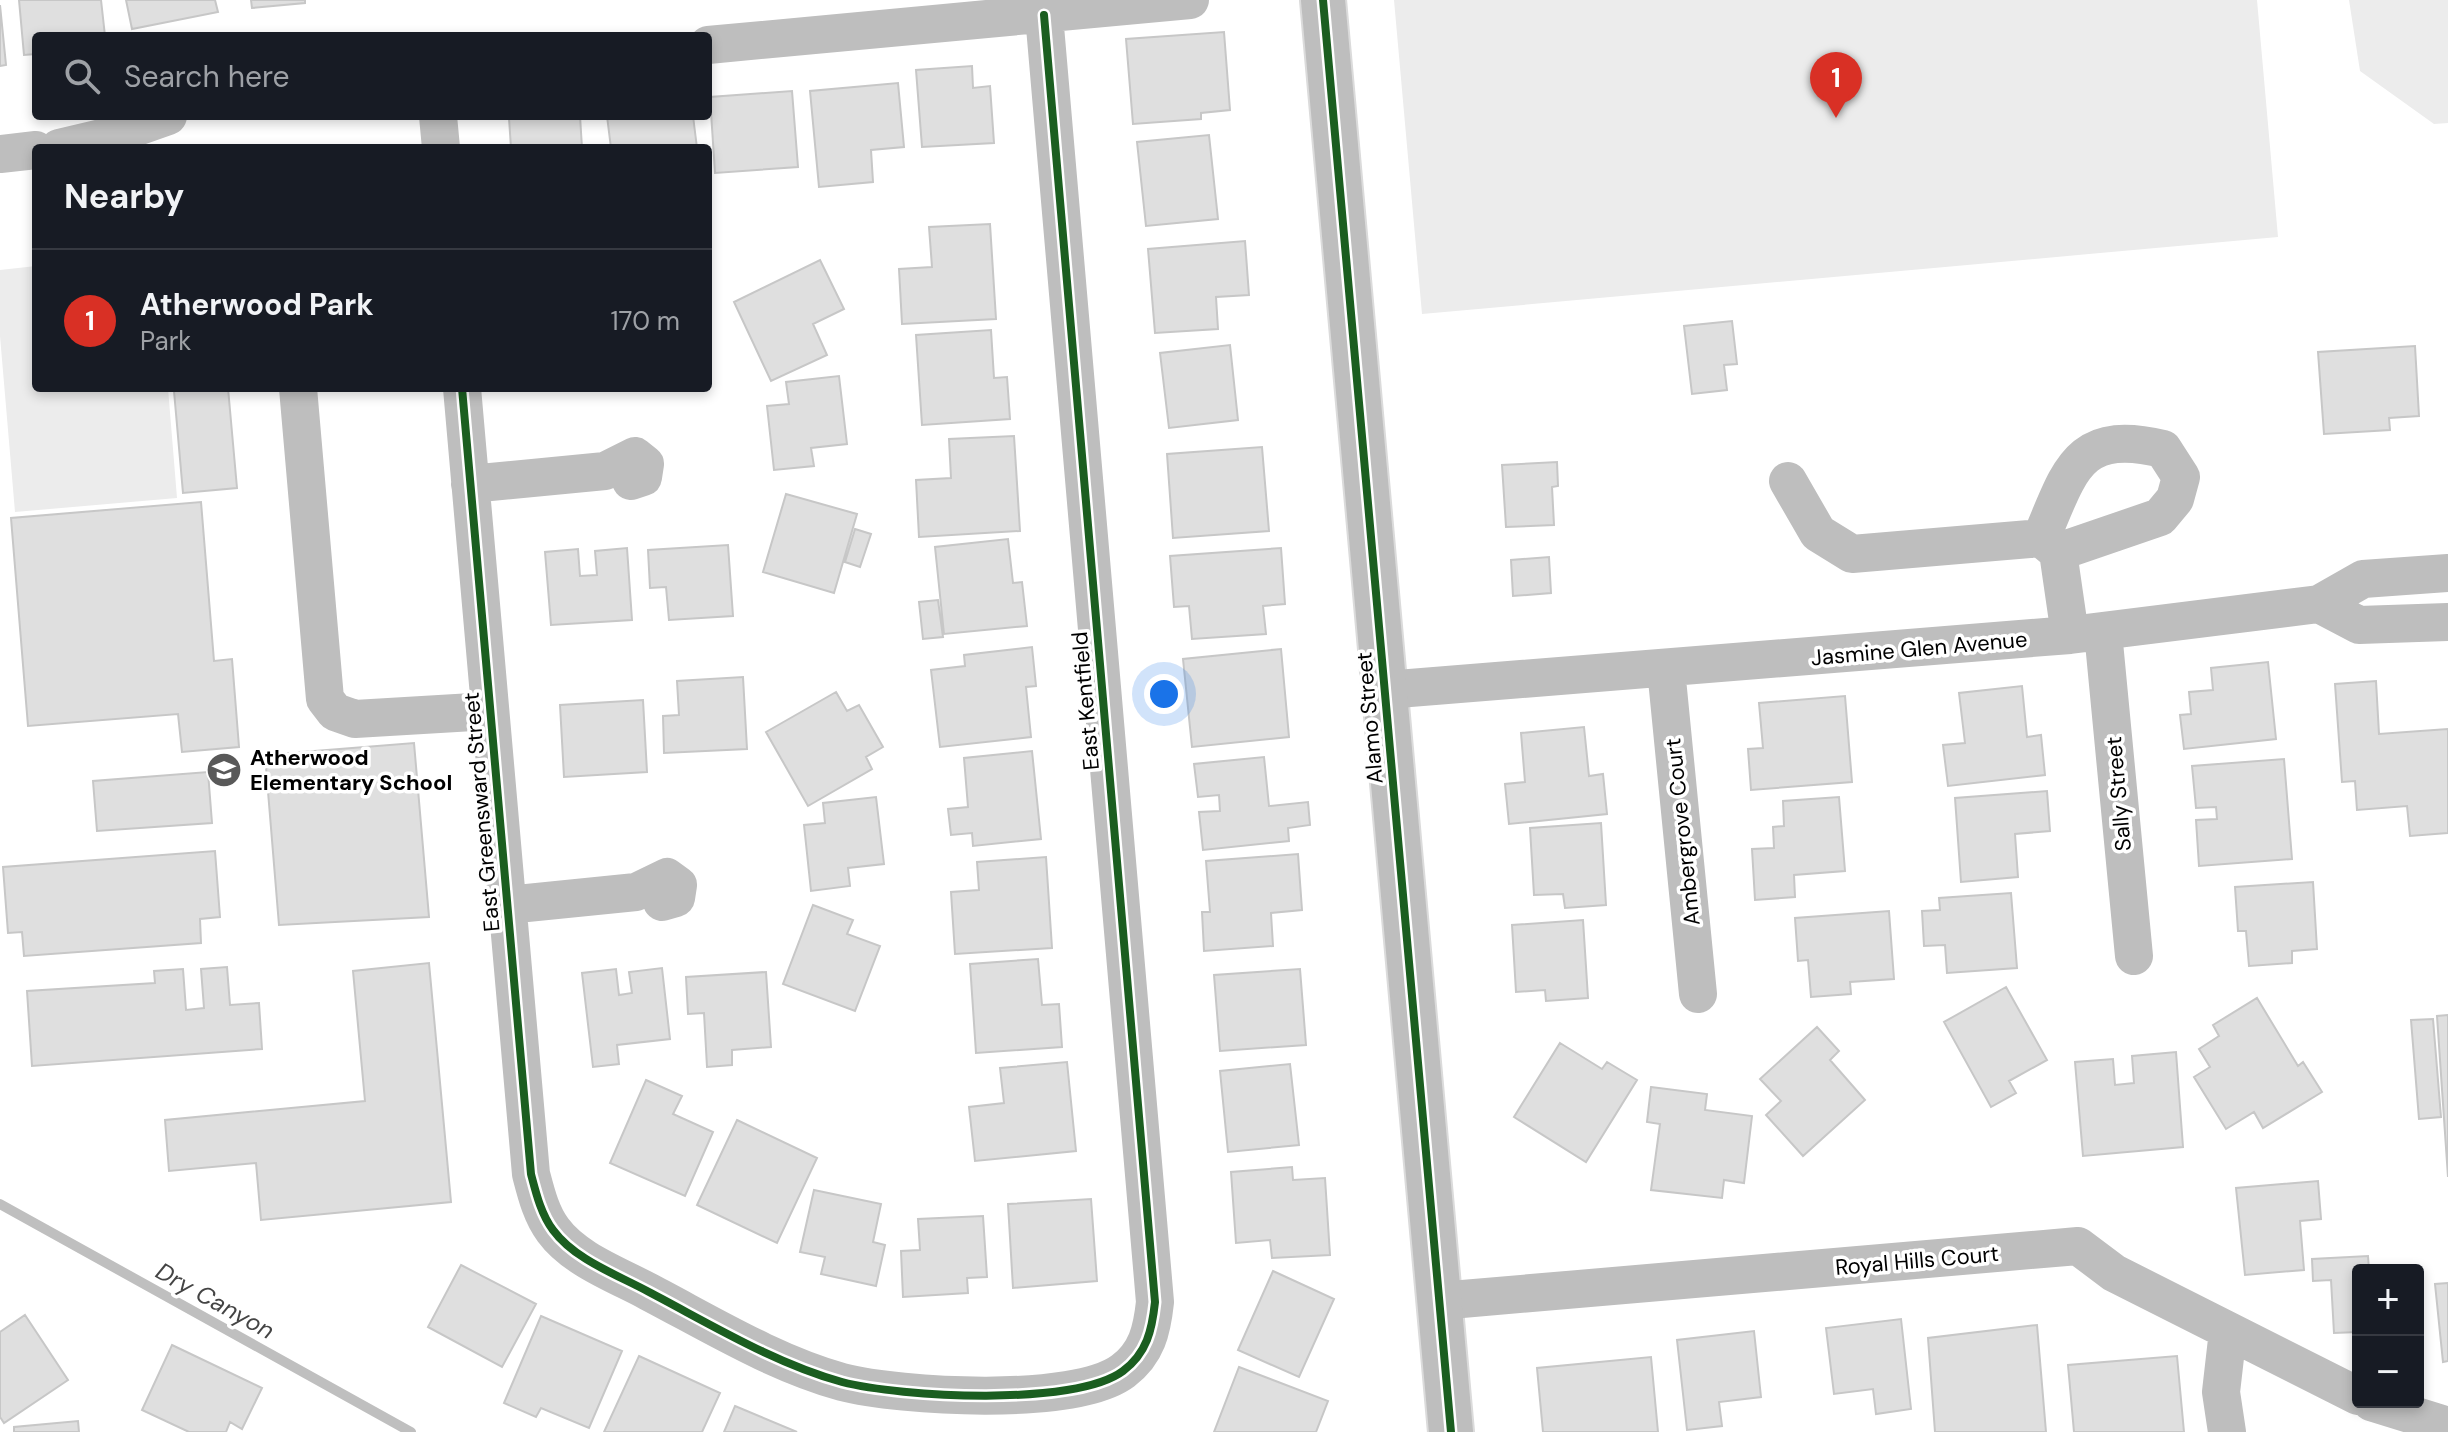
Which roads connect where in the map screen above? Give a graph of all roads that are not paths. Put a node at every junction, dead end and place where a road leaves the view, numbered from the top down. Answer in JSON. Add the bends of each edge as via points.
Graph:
{"nodes":[{"id":1,"x":1190,"y":0,"type":"edge"},
{"id":2,"x":1323,"y":0,"type":"edge"},
{"id":3,"x":1044,"y":15,"type":"junction"},
{"id":4,"x":712,"y":45,"type":"edge"},
{"id":5,"x":157,"y":120,"type":"edge"},
{"id":6,"x":438,"y":120,"type":"edge"},
{"id":7,"x":76,"y":144,"type":"edge"},
{"id":8,"x":441,"y":144,"type":"edge"},
{"id":9,"x":32,"y":150,"type":"edge"},
{"id":10,"x":0,"y":154,"type":"edge"},
{"id":11,"x":298,"y":392,"type":"edge"},
{"id":12,"x":462,"y":392,"type":"edge"},
{"id":13,"x":631,"y":481,"type":"dead end"},
{"id":14,"x":1788,"y":481,"type":"dead end"},
{"id":15,"x":470,"y":484,"type":"junction"},
{"id":16,"x":2448,"y":573,"type":"edge"},
{"id":17,"x":2319,"y":604,"type":"junction"},
{"id":18,"x":2448,"y":622,"type":"edge"},
{"id":19,"x":2086,"y":633,"type":"junction"},
{"id":20,"x":1666,"y":669,"type":"junction"},
{"id":21,"x":1385,"y":690,"type":"junction"},
{"id":22,"x":490,"y":711,"type":"junction"},
{"id":23,"x":662,"y":902,"type":"dead end"},
{"id":24,"x":507,"y":905,"type":"junction"},
{"id":25,"x":2134,"y":956,"type":"dead end"},
{"id":26,"x":1698,"y":994,"type":"dead end"},
{"id":27,"x":552,"y":1229,"type":"joint"},
{"id":28,"x":1439,"y":1301,"type":"junction"},
{"id":29,"x":2228,"y":1331,"type":"junction"},
{"id":30,"x":2352,"y":1393,"type":"edge"},
{"id":31,"x":2390,"y":1408,"type":"edge"},
{"id":32,"x":2448,"y":1426,"type":"edge"},
{"id":33,"x":1451,"y":1432,"type":"edge"},
{"id":34,"x":2227,"y":1432,"type":"edge"}],
"edges":[{"from":1,"to":3,"type":"street"},
{"from":2,"to":21,"type":"main road","name":"Alamo Street"},
{"from":3,"to":4,"type":"street"},
{"from":3,"to":27,"type":"street","name":"East Kentfield","via":[[1155,1302],[1152,1329],[1141,1353],[1122,1372],[1094,1383],[964,1398],[896,1392],[841,1381],[744,1343],[585,1257]]},
{"from":5,"to":7,"type":"street"},
{"from":6,"to":8,"type":"street"},
{"from":9,"to":10,"type":"street"},
{"from":11,"to":22,"type":"street","via":[[325,699],[335,712],[355,719]]},
{"from":12,"to":15,"type":"street","name":"East Greensward Street"},
{"from":13,"to":15,"type":"street","via":[[643,477],[645,464],[635,456],[605,471]]},
{"from":14,"to":19,"type":"street","name":"Sally Street","via":[[1818,533],[1852,554],[2050,545]]},
{"from":15,"to":22,"type":"street","name":"East Greensward Street"},
{"from":16,"to":17,"type":"street","via":[[2363,579]]},
{"from":17,"to":18,"type":"street","via":[[2359,625]]},
{"from":17,"to":19,"type":"street","name":"Jasmine Glen Avenue"},
{"from":19,"to":20,"type":"street","name":"Jasmine Glen Avenue"},
{"from":19,"to":25,"type":"street","name":"Sally Street"},
{"from":20,"to":21,"type":"street","name":"Jasmine Glen Avenue"},
{"from":20,"to":26,"type":"street","name":"Ambergrove Court"},
{"from":21,"to":28,"type":"main road","name":"Alamo Street"},
{"from":22,"to":24,"type":"street","name":"East Greensward Street"},
{"from":23,"to":24,"type":"street","via":[[676,898],[678,885],[667,877],[636,892]]},
{"from":24,"to":27,"type":"street","name":"East Greensward Street","via":[[531,1174]]},
{"from":28,"to":29,"type":"street","name":"Royal Hills Court","via":[[2078,1246],[2114,1273]]},
{"from":28,"to":33,"type":"main road","name":"Alamo Street"},
{"from":29,"to":30,"type":"street","name":"Royal Hills Court"},
{"from":29,"to":34,"type":"street","via":[[2221,1392]]},
{"from":31,"to":32,"type":"street"}]}
